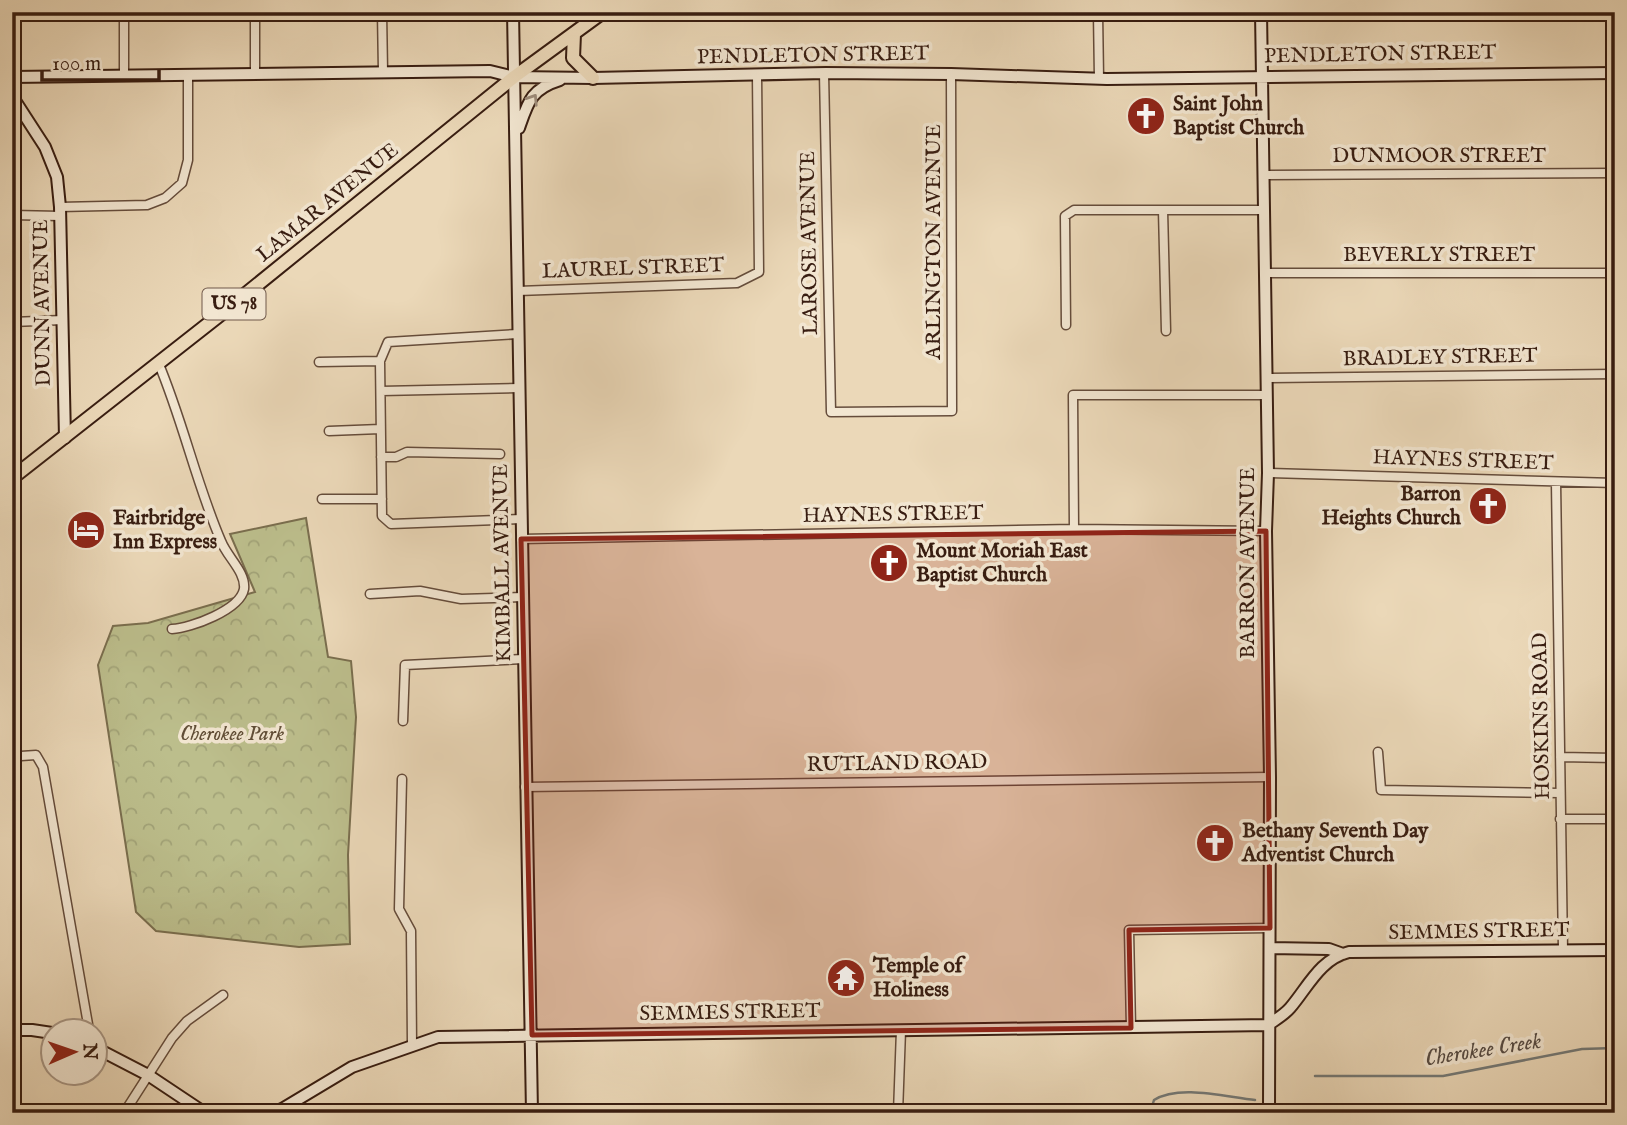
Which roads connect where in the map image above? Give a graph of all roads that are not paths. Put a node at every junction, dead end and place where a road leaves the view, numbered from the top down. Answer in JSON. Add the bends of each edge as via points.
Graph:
{"nodes":[{"id":1,"x":124,"y":12,"type":"edge"},
{"id":2,"x":254,"y":12,"type":"edge"},
{"id":3,"x":382,"y":12,"type":"edge"},
{"id":4,"x":513,"y":12,"type":"edge"},
{"id":5,"x":603,"y":12,"type":"edge"},
{"id":6,"x":1098,"y":12,"type":"edge"},
{"id":7,"x":1261,"y":12,"type":"edge"},
{"id":8,"x":574,"y":34,"type":"junction"},
{"id":9,"x":383,"y":72,"type":"junction"},
{"id":10,"x":255,"y":73,"type":"junction"},
{"id":11,"x":824,"y":73,"type":"junction"},
{"id":12,"x":1615,"y":73,"type":"edge"},
{"id":13,"x":951,"y":74,"type":"junction"},
{"id":14,"x":187,"y":75,"type":"junction"},
{"id":15,"x":757,"y":75,"type":"junction"},
{"id":16,"x":124,"y":76,"type":"junction"},
{"id":17,"x":1261,"y":76,"type":"junction"},
{"id":18,"x":12,"y":77,"type":"edge"},
{"id":19,"x":514,"y":77,"type":"junction"},
{"id":20,"x":568,"y":78,"type":"junction"},
{"id":21,"x":593,"y":78,"type":"junction"},
{"id":22,"x":1099,"y":79,"type":"junction"},
{"id":23,"x":12,"y":96,"type":"edge"},
{"id":24,"x":515,"y":138,"type":"junction"},
{"id":25,"x":1615,"y":173,"type":"edge"},
{"id":26,"x":1263,"y":175,"type":"junction"},
{"id":27,"x":1163,"y":209,"type":"junction"},
{"id":28,"x":1263,"y":210,"type":"junction"},
{"id":29,"x":60,"y":211,"type":"junction"},
{"id":30,"x":12,"y":215,"type":"edge"},
{"id":31,"x":1264,"y":273,"type":"junction"},
{"id":32,"x":1615,"y":273,"type":"edge"},
{"id":33,"x":518,"y":291,"type":"junction"},
{"id":34,"x":63,"y":320,"type":"junction"},
{"id":35,"x":12,"y":322,"type":"edge"},
{"id":36,"x":1066,"y":324,"type":"dead end"},
{"id":37,"x":1166,"y":331,"type":"dead end"},
{"id":38,"x":518,"y":334,"type":"junction"},
{"id":39,"x":380,"y":361,"type":"junction"},
{"id":40,"x":158,"y":362,"type":"junction"},
{"id":41,"x":319,"y":362,"type":"dead end"},
{"id":42,"x":1615,"y":374,"type":"edge"},
{"id":43,"x":1266,"y":378,"type":"junction"},
{"id":44,"x":519,"y":388,"type":"junction"},
{"id":45,"x":382,"y":391,"type":"junction"},
{"id":46,"x":1266,"y":395,"type":"junction"},
{"id":47,"x":952,"y":411,"type":"joint"},
{"id":48,"x":380,"y":429,"type":"junction"},
{"id":49,"x":329,"y":431,"type":"dead end"},
{"id":50,"x":65,"y":438,"type":"junction"},
{"id":51,"x":500,"y":454,"type":"dead end"},
{"id":52,"x":381,"y":457,"type":"junction"},
{"id":53,"x":1268,"y":472,"type":"junction"},
{"id":54,"x":12,"y":478,"type":"edge"},
{"id":55,"x":1556,"y":482,"type":"junction"},
{"id":56,"x":1615,"y":483,"type":"edge"},
{"id":57,"x":321,"y":499,"type":"dead end"},
{"id":58,"x":382,"y":499,"type":"junction"},
{"id":59,"x":521,"y":519,"type":"junction"},
{"id":60,"x":1074,"y":529,"type":"junction"},
{"id":61,"x":1266,"y":531,"type":"junction"},
{"id":62,"x":522,"y":539,"type":"junction"},
{"id":63,"x":370,"y":594,"type":"dead end"},
{"id":64,"x":522,"y":597,"type":"junction"},
{"id":65,"x":172,"y":629,"type":"dead end"},
{"id":66,"x":523,"y":659,"type":"junction"},
{"id":67,"x":403,"y":721,"type":"dead end"},
{"id":68,"x":1378,"y":752,"type":"dead end"},
{"id":69,"x":1560,"y":757,"type":"junction"},
{"id":70,"x":1615,"y":758,"type":"edge"},
{"id":71,"x":12,"y":761,"type":"edge"},
{"id":72,"x":1270,"y":777,"type":"junction"},
{"id":73,"x":402,"y":779,"type":"dead end"},
{"id":74,"x":525,"y":787,"type":"junction"},
{"id":75,"x":1560,"y":793,"type":"junction"},
{"id":76,"x":1560,"y":818,"type":"junction"},
{"id":77,"x":1615,"y":819,"type":"edge"},
{"id":78,"x":1270,"y":928,"type":"junction"},
{"id":79,"x":1270,"y":948,"type":"junction"},
{"id":80,"x":1563,"y":950,"type":"junction"},
{"id":81,"x":1615,"y":950,"type":"edge"},
{"id":82,"x":1343,"y":954,"type":"junction"},
{"id":83,"x":223,"y":995,"type":"dead end"},
{"id":84,"x":86,"y":1016,"type":"edge"},
{"id":85,"x":1268,"y":1025,"type":"junction"},
{"id":86,"x":1131,"y":1028,"type":"junction"},
{"id":87,"x":12,"y":1030,"type":"edge"},
{"id":88,"x":38,"y":1031,"type":"edge"},
{"id":89,"x":901,"y":1031,"type":"junction"},
{"id":90,"x":532,"y":1035,"type":"junction"},
{"id":91,"x":412,"y":1044,"type":"junction"},
{"id":92,"x":108,"y":1054,"type":"edge"},
{"id":93,"x":148,"y":1075,"type":"junction"},
{"id":94,"x":124,"y":1113,"type":"edge"},
{"id":95,"x":205,"y":1113,"type":"edge"},
{"id":96,"x":273,"y":1113,"type":"edge"},
{"id":97,"x":532,"y":1113,"type":"edge"},
{"id":98,"x":898,"y":1113,"type":"edge"},
{"id":99,"x":1269,"y":1113,"type":"edge"}],
"edges":[{"from":1,"to":16,"type":"street"},
{"from":2,"to":10,"type":"street"},
{"from":3,"to":9,"type":"street"},
{"from":4,"to":19,"type":"main road","name":"KIMBALL AVENUE"},
{"from":5,"to":8,"type":"main road","name":"LAMAR AVENUE","number":"US 78"},
{"from":6,"to":22,"type":"street"},
{"from":7,"to":17,"type":"main road","name":"BARRON AVENUE"},
{"from":8,"to":19,"type":"main road","name":"LAMAR AVENUE","number":"US 78"},
{"from":8,"to":21,"type":"main road","via":[[573,58]]},
{"from":9,"to":10,"type":"main road","name":"PENDLETON STREET"},
{"from":9,"to":19,"type":"main road","name":"PENDLETON STREET","via":[[490,71]]},
{"from":10,"to":14,"type":"main road","name":"PENDLETON STREET"},
{"from":11,"to":13,"type":"main road","name":"PENDLETON STREET"},
{"from":11,"to":15,"type":"main road","name":"PENDLETON STREET"},
{"from":11,"to":47,"type":"street","name":"LAROSE AVENUE","via":[[831,412]]},
{"from":12,"to":17,"type":"main road","name":"PENDLETON STREET"},
{"from":13,"to":22,"type":"main road","name":"PENDLETON STREET"},
{"from":13,"to":47,"type":"street","name":"ARLINGTON AVENUE"},
{"from":14,"to":16,"type":"main road","name":"PENDLETON STREET"},
{"from":14,"to":29,"type":"street","via":[[188,160],[182,183],[165,198],[147,205]]},
{"from":15,"to":21,"type":"main road","name":"PENDLETON STREET"},
{"from":15,"to":33,"type":"street","name":"LAUREL STREET","via":[[759,272],[737,283]]},
{"from":16,"to":18,"type":"main road","name":"PENDLETON STREET"},
{"from":17,"to":22,"type":"main road","name":"PENDLETON STREET"},
{"from":17,"to":26,"type":"main road","name":"BARRON AVENUE"},
{"from":19,"to":20,"type":"main road","name":"PENDLETON STREET"},
{"from":19,"to":24,"type":"main road","name":"KIMBALL AVENUE"},
{"from":19,"to":40,"type":"main road","name":"LAMAR AVENUE","number":"US 78"},
{"from":20,"to":21,"type":"main road","name":"PENDLETON STREET"},
{"from":24,"to":20,"type":"main road","one_way":true,"via":[[537,90]]},
{"from":23,"to":29,"type":"main road","name":"DUNN AVENUE","via":[[45,147],[57,177]]},
{"from":24,"to":33,"type":"main road","name":"KIMBALL AVENUE"},
{"from":25,"to":26,"type":"street","name":"DUNMOOR STREET"},
{"from":26,"to":28,"type":"main road","name":"BARRON AVENUE"},
{"from":27,"to":28,"type":"street"},
{"from":27,"to":36,"type":"street","via":[[1074,210],[1065,216]]},
{"from":27,"to":37,"type":"street"},
{"from":28,"to":31,"type":"main road","name":"BARRON AVENUE"},
{"from":29,"to":30,"type":"street"},
{"from":29,"to":34,"type":"main road","name":"DUNN AVENUE"},
{"from":31,"to":32,"type":"street","name":"BEVERLY STREET"},
{"from":31,"to":43,"type":"main road","name":"BARRON AVENUE"},
{"from":33,"to":38,"type":"main road","name":"KIMBALL AVENUE"},
{"from":34,"to":35,"type":"street"},
{"from":34,"to":50,"type":"main road","name":"DUNN AVENUE"},
{"from":38,"to":39,"type":"street","via":[[388,342]]},
{"from":38,"to":44,"type":"main road","name":"KIMBALL AVENUE"},
{"from":39,"to":41,"type":"street"},
{"from":39,"to":45,"type":"street"},
{"from":40,"to":50,"type":"main road","name":"LAMAR AVENUE","number":"US 78"},
{"from":40,"to":65,"type":"street","via":[[221,543],[244,584],[240,601],[232,607]]},
{"from":42,"to":43,"type":"street","name":"BRADLEY STREET"},
{"from":43,"to":46,"type":"main road","name":"BARRON AVENUE"},
{"from":44,"to":45,"type":"street"},
{"from":44,"to":59,"type":"main road","name":"KIMBALL AVENUE"},
{"from":45,"to":48,"type":"street"},
{"from":46,"to":53,"type":"main road","name":"BARRON AVENUE"},
{"from":46,"to":60,"type":"street","via":[[1073,395]]},
{"from":48,"to":49,"type":"street"},
{"from":48,"to":52,"type":"street"},
{"from":50,"to":54,"type":"main road","name":"LAMAR AVENUE","number":"US 78"},
{"from":51,"to":52,"type":"street","via":[[407,452]]},
{"from":52,"to":58,"type":"street"},
{"from":53,"to":55,"type":"street","name":"HAYNES STREET"},
{"from":53,"to":61,"type":"main road","name":"BARRON AVENUE"},
{"from":55,"to":56,"type":"street","name":"HAYNES STREET"},
{"from":55,"to":69,"type":"street","name":"HOSKINS ROAD"},
{"from":57,"to":58,"type":"street"},
{"from":58,"to":59,"type":"street","via":[[382,516],[391,524]]},
{"from":59,"to":62,"type":"main road","name":"KIMBALL AVENUE"},
{"from":60,"to":61,"type":"street","name":"HAYNES STREET"},
{"from":60,"to":62,"type":"street","name":"HAYNES STREET"},
{"from":61,"to":72,"type":"main road","name":"BARRON AVENUE"},
{"from":62,"to":64,"type":"main road","name":"KIMBALL AVENUE"},
{"from":63,"to":64,"type":"street","via":[[420,591],[461,599]]},
{"from":64,"to":66,"type":"main road","name":"KIMBALL AVENUE"},
{"from":66,"to":67,"type":"street","via":[[405,665]]},
{"from":66,"to":74,"type":"main road","name":"KIMBALL AVENUE"},
{"from":68,"to":75,"type":"street","via":[[1381,790]]},
{"from":69,"to":70,"type":"street"},
{"from":69,"to":75,"type":"street","name":"HOSKINS ROAD"},
{"from":71,"to":84,"type":"street","via":[[36,755],[43,767]]},
{"from":72,"to":74,"type":"street","name":"RUTLAND ROAD"},
{"from":72,"to":78,"type":"main road","name":"BARRON AVENUE"},
{"from":73,"to":91,"type":"street","via":[[399,909],[411,932]]},
{"from":74,"to":90,"type":"main road","name":"KIMBALL AVENUE"},
{"from":75,"to":76,"type":"street","name":"HOSKINS ROAD"},
{"from":76,"to":77,"type":"street"},
{"from":76,"to":80,"type":"street","name":"HOSKINS ROAD"},
{"from":78,"to":79,"type":"main road","name":"BARRON AVENUE"},
{"from":78,"to":86,"type":"street","via":[[1129,930]]},
{"from":79,"to":82,"type":"main road","name":"SEMMES STREET","via":[[1329,949]]},
{"from":79,"to":85,"type":"main road","name":"BARRON AVENUE"},
{"from":80,"to":81,"type":"main road","name":"SEMMES STREET"},
{"from":80,"to":82,"type":"main road","name":"SEMMES STREET"},
{"from":82,"to":85,"type":"main road","via":[[1320,969],[1287,1011]]},
{"from":83,"to":93,"type":"street","via":[[187,1021]]},
{"from":85,"to":86,"type":"main road","name":"SEMMES STREET"},
{"from":85,"to":99,"type":"main road","name":"BARRON AVENUE"},
{"from":86,"to":89,"type":"main road","name":"SEMMES STREET"},
{"from":87,"to":88,"type":"main road"},
{"from":89,"to":90,"type":"main road","name":"SEMMES STREET"},
{"from":89,"to":98,"type":"street"},
{"from":90,"to":91,"type":"main road","name":"SEMMES STREET","via":[[450,1035]]},
{"from":90,"to":97,"type":"main road","name":"KIMBALL AVENUE"},
{"from":91,"to":96,"type":"main road","name":"SEMMES STREET","via":[[352,1066]]},
{"from":92,"to":93,"type":"main road"},
{"from":93,"to":94,"type":"street"},
{"from":93,"to":95,"type":"main road"}]}
